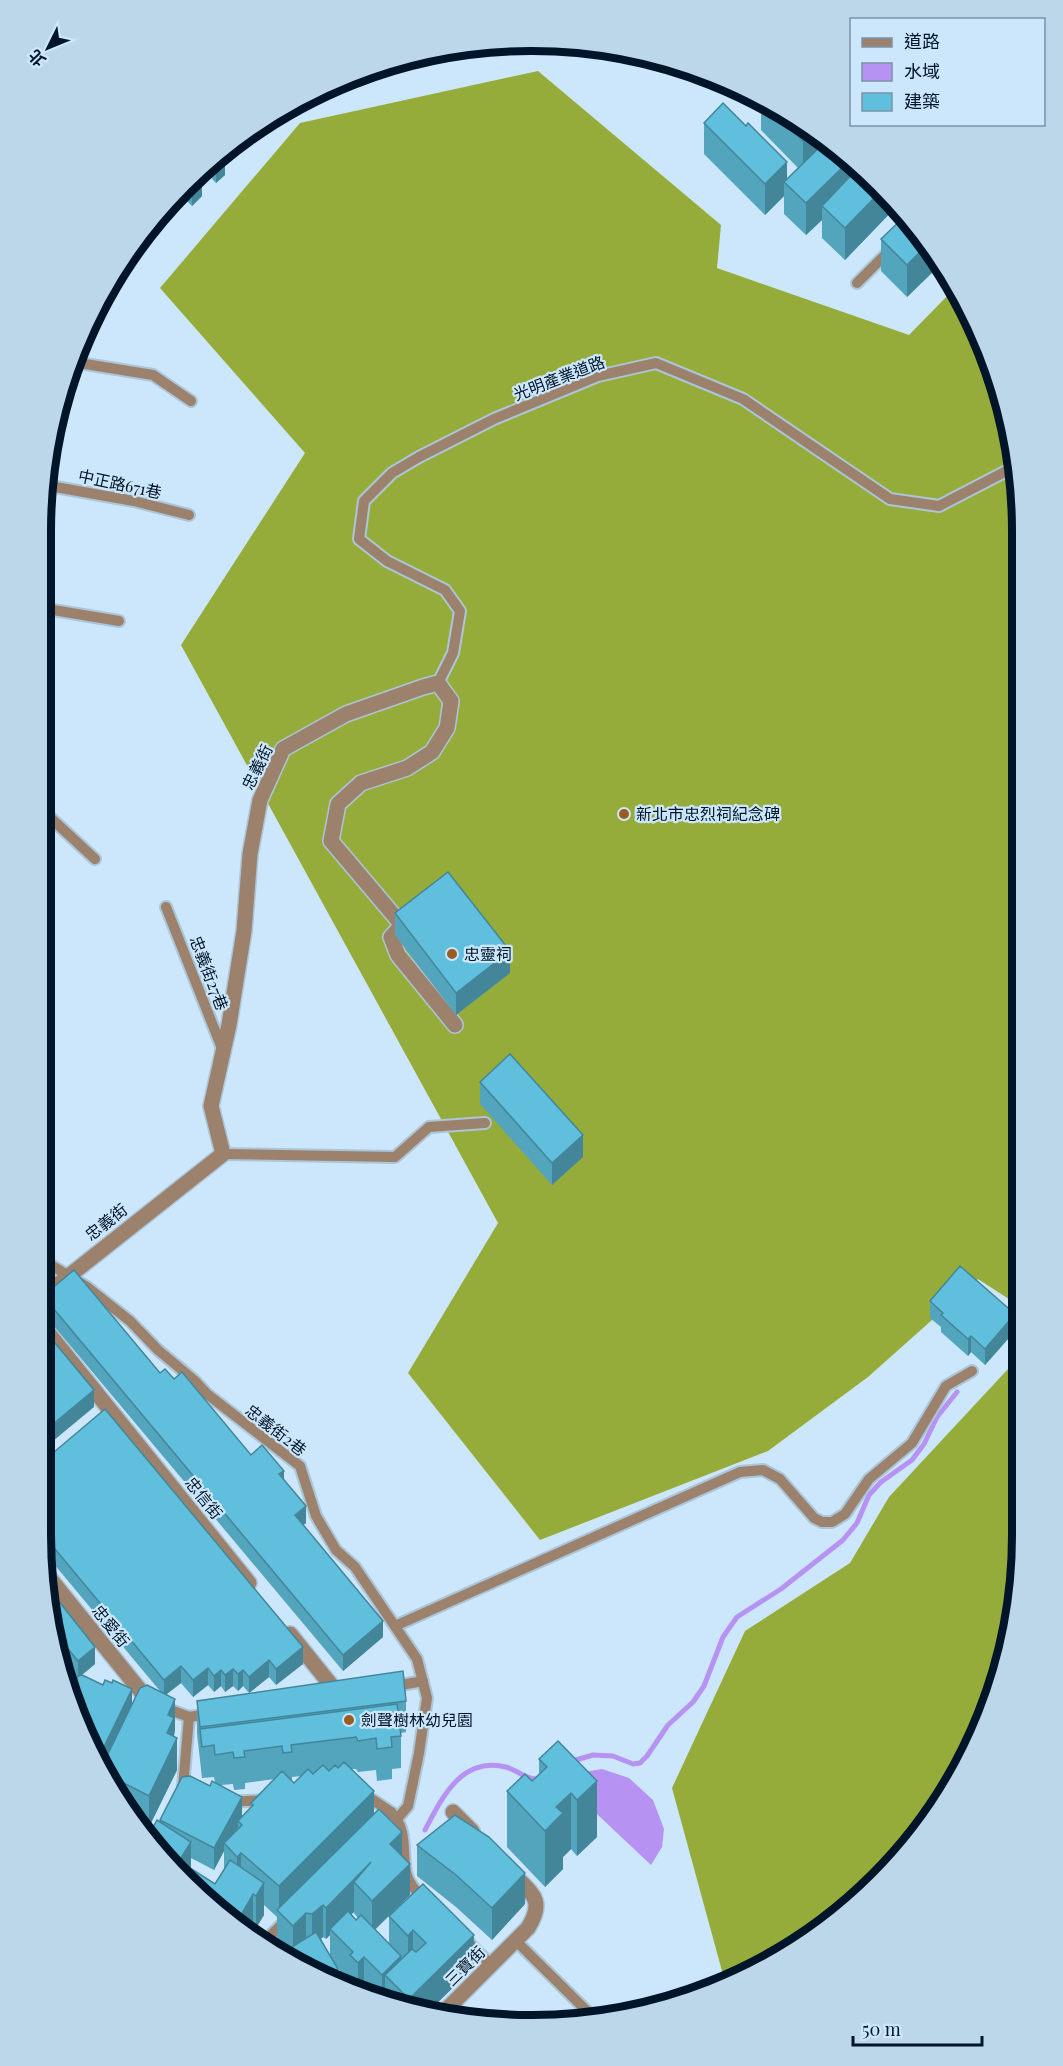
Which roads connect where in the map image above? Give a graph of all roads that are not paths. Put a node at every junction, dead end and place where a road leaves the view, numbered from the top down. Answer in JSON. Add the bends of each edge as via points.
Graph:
{"nodes":[{"id":1,"x":898,"y":242,"type":"edge"},
{"id":2,"x":856,"y":283,"type":"dead end"},
{"id":3,"x":82,"y":363,"type":"edge"},
{"id":4,"x":191,"y":401,"type":"dead end"},
{"id":5,"x":1008,"y":470,"type":"edge"},
{"id":6,"x":53,"y":486,"type":"edge"},
{"id":7,"x":189,"y":515,"type":"dead end"},
{"id":8,"x":51,"y":611,"type":"edge"},
{"id":9,"x":120,"y":621,"type":"dead end"},
{"id":10,"x":438,"y":683,"type":"junction"},
{"id":11,"x":51,"y":817,"type":"edge"},
{"id":12,"x":95,"y":859,"type":"dead end"},
{"id":13,"x":166,"y":907,"type":"dead end"},
{"id":14,"x":454,"y":1025,"type":"dead end"},
{"id":15,"x":223,"y":1051,"type":"junction"},
{"id":16,"x":485,"y":1123,"type":"dead end"},
{"id":17,"x":223,"y":1154,"type":"junction"},
{"id":18,"x":51,"y":1266,"type":"edge"},
{"id":19,"x":66,"y":1276,"type":"junction"},
{"id":20,"x":51,"y":1289,"type":"edge"},
{"id":21,"x":51,"y":1338,"type":"edge"},
{"id":22,"x":972,"y":1371,"type":"dead end"},
{"id":23,"x":54,"y":1583,"type":"edge"},
{"id":24,"x":259,"y":1595,"type":"edge"},
{"id":25,"x":281,"y":1623,"type":"edge"},
{"id":26,"x":394,"y":1626,"type":"junction"},
{"id":27,"x":423,"y":1682,"type":"junction"},
{"id":28,"x":381,"y":1688,"type":"edge"},
{"id":29,"x":339,"y":1695,"type":"edge"},
{"id":30,"x":140,"y":1704,"type":"joint"},
{"id":31,"x":224,"y":1712,"type":"edge"},
{"id":32,"x":189,"y":1717,"type":"junction"},
{"id":33,"x":354,"y":1787,"type":"edge"},
{"id":34,"x":184,"y":1791,"type":"edge"},
{"id":35,"x":214,"y":1798,"type":"edge"},
{"id":36,"x":269,"y":1802,"type":"edge"},
{"id":37,"x":453,"y":1812,"type":"dead end"},
{"id":38,"x":394,"y":1816,"type":"junction"},
{"id":39,"x":367,"y":1837,"type":"edge"},
{"id":40,"x":485,"y":1845,"type":"edge"},
{"id":41,"x":500,"y":1861,"type":"edge"},
{"id":42,"x":426,"y":1907,"type":"edge"},
{"id":43,"x":295,"y":1910,"type":"edge"},
{"id":44,"x":459,"y":1933,"type":"edge"},
{"id":45,"x":269,"y":1937,"type":"edge"},
{"id":46,"x":515,"y":1940,"type":"junction"},
{"id":47,"x":491,"y":1965,"type":"junction"},
{"id":48,"x":448,"y":2008,"type":"edge"},
{"id":49,"x":588,"y":2012,"type":"edge"}],
"edges":[{"from":1,"to":2,"type":"lane"},
{"from":3,"to":4,"type":"lane","via":[[153,375]]},
{"from":5,"to":10,"type":"lane","name":"光明產業道路","via":[[939,506],[890,499],[743,399],[656,363],[598,376],[494,418],[419,457],[392,473],[364,501],[359,539],[387,561],[445,590],[460,611],[453,653]]},
{"from":6,"to":7,"type":"lane","name":"中正路671巷"},
{"from":8,"to":9,"type":"lane"},
{"from":10,"to":14,"type":"street","via":[[451,701],[447,728],[432,752],[407,768],[361,783],[338,804],[331,841],[402,925],[391,937],[398,955]]},
{"from":10,"to":15,"type":"street","name":"忠義街","via":[[346,714],[283,749],[260,800],[250,854],[244,931]]},
{"from":11,"to":12,"type":"lane"},
{"from":13,"to":15,"type":"lane","name":"忠義街27巷"},
{"from":15,"to":17,"type":"street","name":"忠義街","via":[[211,1106]]},
{"from":16,"to":17,"type":"lane","via":[[429,1127],[395,1157]]},
{"from":17,"to":19,"type":"street","name":"忠義街"},
{"from":18,"to":19,"type":"lane","name":"忠義街2巷"},
{"from":19,"to":20,"type":"street","name":"忠義街"},
{"from":19,"to":26,"type":"lane","name":"忠義街2巷","via":[[87,1287],[130,1321],[207,1394],[300,1466],[316,1516],[336,1550],[356,1568]]},
{"from":21,"to":24,"type":"street","name":"忠信街","via":[[104,1412]]},
{"from":22,"to":26,"type":"lane","via":[[946,1386],[912,1443],[869,1479],[845,1514],[832,1522],[814,1518],[780,1479],[763,1470],[740,1472]]},
{"from":23,"to":30,"type":"street","name":"忠愛街","via":[[143,1694]]},
{"from":25,"to":29,"type":"street"},
{"from":26,"to":27,"type":"lane","name":"忠義街2巷","via":[[417,1659]]},
{"from":27,"to":28,"type":"lane"},
{"from":27,"to":38,"type":"lane","name":"忠義街2巷","via":[[427,1698],[408,1806]]},
{"from":30,"to":32,"type":"lane"},
{"from":31,"to":32,"type":"lane"},
{"from":32,"to":34,"type":"lane"},
{"from":33,"to":38,"type":"lane"},
{"from":35,"to":36,"type":"lane","via":[[225,1802]]},
{"from":37,"to":40,"type":"street"},
{"from":38,"to":39,"type":"lane","name":"忠義街2巷"},
{"from":38,"to":42,"type":"lane","via":[[404,1840],[406,1873]]},
{"from":41,"to":46,"type":"street","name":"三寶街","via":[[532,1894],[538,1906],[528,1928]]},
{"from":43,"to":45,"type":"lane"},
{"from":44,"to":47,"type":"lane"},
{"from":46,"to":47,"type":"street","name":"三寶街"},
{"from":46,"to":49,"type":"lane"},
{"from":47,"to":48,"type":"street","name":"三寶街"}]}
